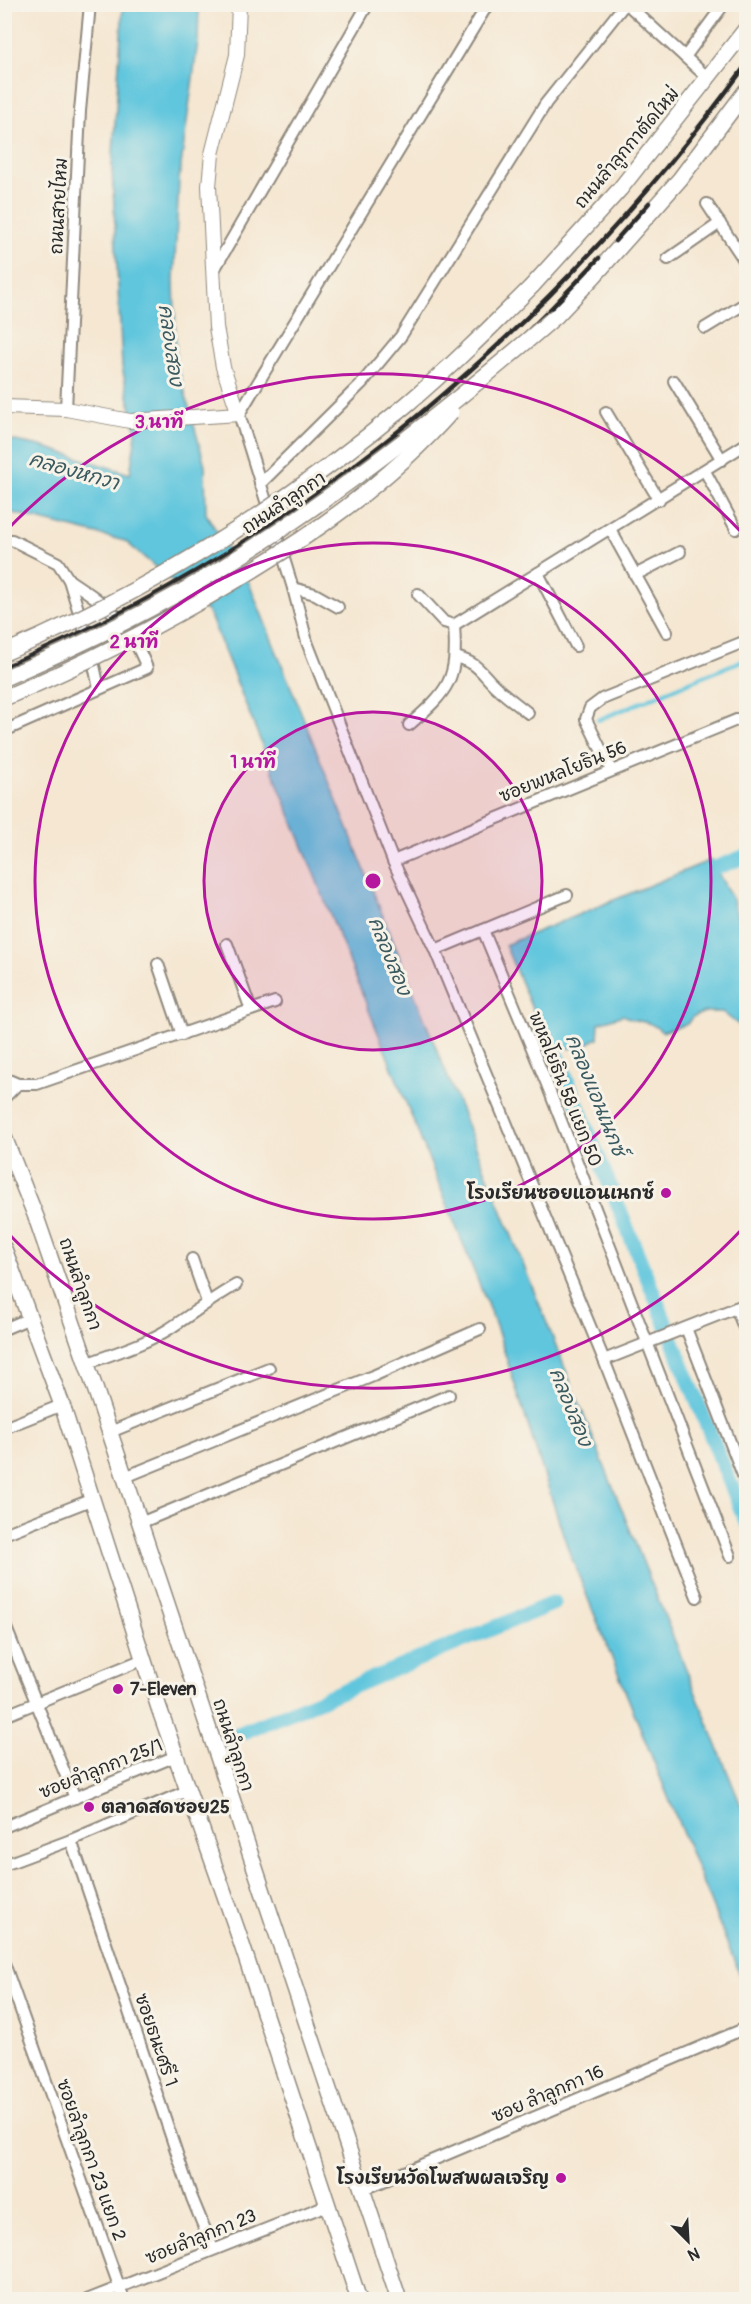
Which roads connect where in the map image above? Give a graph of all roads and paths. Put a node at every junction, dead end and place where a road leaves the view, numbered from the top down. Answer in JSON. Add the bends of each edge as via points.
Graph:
{"nodes":[{"id":1,"x":90,"y":4,"type":"edge"},
{"id":2,"x":239,"y":4,"type":"edge"},
{"id":3,"x":368,"y":4,"type":"edge"},
{"id":4,"x":488,"y":4,"type":"edge"},
{"id":5,"x":626,"y":4,"type":"edge"},
{"id":6,"x":724,"y":4,"type":"edge"},
{"id":7,"x":747,"y":29,"type":"edge"},
{"id":8,"x":685,"y":57,"type":"junction"},
{"id":9,"x":709,"y":79,"type":"junction"},
{"id":10,"x":743,"y":101,"type":"edge"},
{"id":11,"x":707,"y":204,"type":"dead end"},
{"id":12,"x":720,"y":223,"type":"junction"},
{"id":13,"x":668,"y":259,"type":"dead end"},
{"id":14,"x":747,"y":263,"type":"edge"},
{"id":15,"x":214,"y":270,"type":"junction"},
{"id":16,"x":532,"y":286,"type":"joint"},
{"id":17,"x":747,"y":303,"type":"edge"},
{"id":18,"x":705,"y":328,"type":"dead end"},
{"id":19,"x":674,"y":381,"type":"dead end"},
{"id":20,"x":471,"y":390,"type":"junction"},
{"id":21,"x":4,"y":407,"type":"edge"},
{"id":22,"x":66,"y":409,"type":"junction"},
{"id":23,"x":606,"y":412,"type":"dead end"},
{"id":24,"x":239,"y":414,"type":"junction"},
{"id":25,"x":747,"y":444,"type":"edge"},
{"id":26,"x":722,"y":460,"type":"junction"},
{"id":27,"x":705,"y":471,"type":"junction"},
{"id":28,"x":260,"y":484,"type":"junction"},
{"id":29,"x":659,"y":500,"type":"junction"},
{"id":30,"x":736,"y":529,"type":"dead end"},
{"id":31,"x":610,"y":530,"type":"junction"},
{"id":32,"x":4,"y":540,"type":"edge"},
{"id":33,"x":681,"y":552,"type":"dead end"},
{"id":34,"x":538,"y":573,"type":"junction"},
{"id":35,"x":635,"y":574,"type":"junction"},
{"id":36,"x":69,"y":580,"type":"junction"},
{"id":37,"x":293,"y":588,"type":"junction"},
{"id":38,"x":418,"y":594,"type":"dead end"},
{"id":39,"x":338,"y":607,"type":"dead end"},
{"id":40,"x":454,"y":625,"type":"junction"},
{"id":41,"x":667,"y":632,"type":"dead end"},
{"id":42,"x":747,"y":640,"type":"edge"},
{"id":43,"x":576,"y":646,"type":"dead end"},
{"id":44,"x":4,"y":653,"type":"edge"},
{"id":45,"x":456,"y":657,"type":"junction"},
{"id":46,"x":4,"y":678,"type":"edge"},
{"id":47,"x":99,"y":688,"type":"junction"},
{"id":48,"x":4,"y":698,"type":"edge"},
{"id":49,"x":528,"y":713,"type":"dead end"},
{"id":50,"x":747,"y":716,"type":"edge"},
{"id":51,"x":409,"y":725,"type":"dead end"},
{"id":52,"x":4,"y":731,"type":"edge"},
{"id":53,"x":611,"y":770,"type":"junction"},
{"id":54,"x":393,"y":861,"type":"junction"},
{"id":55,"x":567,"y":895,"type":"dead end"},
{"id":56,"x":483,"y":930,"type":"junction"},
{"id":57,"x":227,"y":944,"type":"dead end"},
{"id":58,"x":435,"y":950,"type":"junction"},
{"id":59,"x":158,"y":964,"type":"dead end"},
{"id":60,"x":275,"y":1002,"type":"dead end"},
{"id":61,"x":251,"y":1010,"type":"junction"},
{"id":62,"x":182,"y":1035,"type":"junction"},
{"id":63,"x":4,"y":1078,"type":"edge"},
{"id":64,"x":18,"y":1084,"type":"junction"},
{"id":65,"x":4,"y":1098,"type":"edge"},
{"id":66,"x":4,"y":1137,"type":"edge"},
{"id":67,"x":4,"y":1249,"type":"edge"},
{"id":68,"x":192,"y":1259,"type":"dead end"},
{"id":69,"x":236,"y":1285,"type":"dead end"},
{"id":70,"x":207,"y":1302,"type":"junction"},
{"id":71,"x":741,"y":1306,"type":"edge"},
{"id":72,"x":30,"y":1318,"type":"junction"},
{"id":73,"x":4,"y":1329,"type":"edge"},
{"id":74,"x":480,"y":1329,"type":"dead end"},
{"id":75,"x":681,"y":1329,"type":"junction"},
{"id":76,"x":747,"y":1333,"type":"edge"},
{"id":77,"x":647,"y":1343,"type":"junction"},
{"id":78,"x":604,"y":1360,"type":"junction"},
{"id":79,"x":86,"y":1364,"type":"junction"},
{"id":80,"x":270,"y":1368,"type":"dead end"},
{"id":81,"x":449,"y":1395,"type":"dead end"},
{"id":82,"x":62,"y":1405,"type":"junction"},
{"id":83,"x":4,"y":1428,"type":"edge"},
{"id":84,"x":110,"y":1432,"type":"junction"},
{"id":85,"x":124,"y":1477,"type":"junction"},
{"id":86,"x":747,"y":1483,"type":"edge"},
{"id":87,"x":93,"y":1499,"type":"junction"},
{"id":88,"x":140,"y":1523,"type":"junction"},
{"id":89,"x":4,"y":1534,"type":"edge"},
{"id":90,"x":730,"y":1556,"type":"dead end"},
{"id":91,"x":697,"y":1597,"type":"dead end"},
{"id":92,"x":5,"y":1626,"type":"edge"},
{"id":93,"x":144,"y":1659,"type":"junction"},
{"id":94,"x":37,"y":1702,"type":"junction"},
{"id":95,"x":4,"y":1716,"type":"edge"},
{"id":96,"x":176,"y":1756,"type":"junction"},
{"id":97,"x":189,"y":1791,"type":"junction"},
{"id":98,"x":75,"y":1798,"type":"junction"},
{"id":99,"x":4,"y":1827,"type":"edge"},
{"id":100,"x":71,"y":1840,"type":"junction"},
{"id":101,"x":4,"y":1865,"type":"edge"},
{"id":102,"x":4,"y":1963,"type":"edge"},
{"id":103,"x":747,"y":2028,"type":"edge"},
{"id":104,"x":362,"y":2190,"type":"junction"},
{"id":105,"x":327,"y":2205,"type":"junction"},
{"id":106,"x":213,"y":2249,"type":"junction"},
{"id":107,"x":120,"y":2287,"type":"junction"},
{"id":108,"x":87,"y":2300,"type":"edge"},
{"id":109,"x":124,"y":2300,"type":"edge"},
{"id":110,"x":359,"y":2300,"type":"edge"},
{"id":111,"x":399,"y":2300,"type":"edge"}],
"edges":[{"from":1,"to":22,"type":"street","name":"ถนนสายไหม","via":[[80,111]]},
{"from":2,"to":15,"type":"street","via":[[237,55],[212,154],[209,186]]},
{"from":3,"to":15,"type":"street"},
{"from":4,"to":24,"type":"street"},
{"from":5,"to":8,"type":"street"},
{"from":5,"to":28,"type":"street","via":[[546,103],[401,336],[362,383]]},
{"from":6,"to":8,"type":"street"},
{"from":7,"to":9,"type":"main road","name":"ถนนลำลูกกาตัดใหม่"},
{"from":8,"to":9,"type":"street"},
{"from":9,"to":16,"type":"main road","name":"ถนนลำลูกกาตัดใหม่","via":[[620,189]]},
{"from":10,"to":20,"type":"main road","name":"ถนนลำลูกกา","bridge":true,"via":[[556,316]]},
{"from":11,"to":12,"type":"street"},
{"from":12,"to":13,"type":"street"},
{"from":12,"to":14,"type":"street"},
{"from":15,"to":24,"type":"street","via":[[216,327],[223,367]]},
{"from":16,"to":44,"type":"main road","name":"ถนนลำลูกกา","bridge":true,"via":[[407,404],[285,497],[142,586]]},
{"from":17,"to":18,"type":"street"},
{"from":19,"to":26,"type":"street"},
{"from":20,"to":46,"type":"main road","name":"ถนนลำลูกกา","bridge":true,"via":[[326,498],[221,568],[139,614]]},
{"from":20,"to":48,"type":"main road","bridge":true,"via":[[408,458],[303,539],[150,630]]},
{"from":21,"to":22,"type":"street"},
{"from":22,"to":24,"type":"street","via":[[130,421]]},
{"from":23,"to":29,"type":"street"},
{"from":24,"to":28,"type":"street"},
{"from":25,"to":26,"type":"street"},
{"from":26,"to":27,"type":"street"},
{"from":27,"to":29,"type":"street"},
{"from":27,"to":30,"type":"street"},
{"from":28,"to":37,"type":"street"},
{"from":29,"to":31,"type":"street"},
{"from":31,"to":34,"type":"street"},
{"from":31,"to":35,"type":"street"},
{"from":32,"to":36,"type":"street","via":[[12,540],[58,563]]},
{"from":33,"to":35,"type":"street"},
{"from":34,"to":40,"type":"street"},
{"from":34,"to":43,"type":"street"},
{"from":35,"to":41,"type":"street"},
{"from":36,"to":47,"type":"street"},
{"from":36,"to":47,"type":"street","via":[[97,598],[126,625],[147,668]]},
{"from":37,"to":39,"type":"street","via":[[315,594]]},
{"from":37,"to":54,"type":"street","via":[[307,642]]},
{"from":38,"to":40,"type":"street","via":[[444,622]]},
{"from":40,"to":45,"type":"street"},
{"from":42,"to":53,"type":"street","via":[[602,699],[590,708],[586,719]]},
{"from":45,"to":49,"type":"street","via":[[482,670],[490,682]]},
{"from":45,"to":51,"type":"street","via":[[450,680],[439,699]]},
{"from":47,"to":52,"type":"street"},
{"from":50,"to":53,"type":"street","name":"ซอยพหลโยธิน 56"},
{"from":53,"to":54,"type":"street","name":"ซอยพหลโยธิน 56"},
{"from":54,"to":58,"type":"street"},
{"from":55,"to":56,"type":"street"},
{"from":56,"to":58,"type":"street"},
{"from":56,"to":77,"type":"street","name":"พหลโยธิน 58 แยก 50"},
{"from":57,"to":61,"type":"street"},
{"from":58,"to":78,"type":"street"},
{"from":59,"to":62,"type":"street"},
{"from":60,"to":61,"type":"street"},
{"from":61,"to":62,"type":"street"},
{"from":62,"to":64,"type":"street","via":[[37,1084]]},
{"from":63,"to":64,"type":"street"},
{"from":64,"to":65,"type":"street"},
{"from":66,"to":79,"type":"main road","name":"ถนนลำลูกกา"},
{"from":67,"to":72,"type":"main road"},
{"from":68,"to":70,"type":"street"},
{"from":69,"to":70,"type":"street"},
{"from":70,"to":79,"type":"street","via":[[138,1345]]},
{"from":71,"to":75,"type":"street"},
{"from":71,"to":76,"type":"street"},
{"from":72,"to":73,"type":"street"},
{"from":72,"to":82,"type":"main road"},
{"from":74,"to":85,"type":"street"},
{"from":75,"to":77,"type":"street"},
{"from":75,"to":86,"type":"street"},
{"from":77,"to":78,"type":"street"},
{"from":77,"to":90,"type":"street","name":"พหลโยธิน 58 แยก 50"},
{"from":78,"to":91,"type":"street"},
{"from":79,"to":84,"type":"main road","name":"ถนนลำลูกกา"},
{"from":80,"to":84,"type":"street"},
{"from":81,"to":88,"type":"street"},
{"from":82,"to":83,"type":"street"},
{"from":82,"to":87,"type":"main road"},
{"from":84,"to":85,"type":"main road","name":"ถนนลำลูกกา"},
{"from":85,"to":88,"type":"main road","name":"ถนนลำลูกกา"},
{"from":87,"to":89,"type":"street"},
{"from":87,"to":93,"type":"main road"},
{"from":88,"to":104,"type":"main road","name":"ถนนลำลูกกา"},
{"from":92,"to":94,"type":"street"},
{"from":93,"to":94,"type":"street"},
{"from":93,"to":96,"type":"main road"},
{"from":94,"to":95,"type":"street"},
{"from":94,"to":98,"type":"street"},
{"from":96,"to":97,"type":"main road"},
{"from":96,"to":98,"type":"street","name":"ซอยลำลูกกา 25/1"},
{"from":97,"to":100,"type":"street"},
{"from":97,"to":105,"type":"main road"},
{"from":98,"to":99,"type":"street","name":"ซอยลำลูกกา 25/1"},
{"from":100,"to":101,"type":"street"},
{"from":100,"to":106,"type":"street","name":"ซอยธนะศรี 1"},
{"from":102,"to":107,"type":"street","name":"ซอยลำลูกกา 23 แยก 2"},
{"from":103,"to":104,"type":"street","name":"ซอย ลำลูกกา 16"},
{"from":104,"to":111,"type":"main road","name":"ถนนลำลูกกา"},
{"from":105,"to":106,"type":"street","name":"ซอยลำลูกกา 23"},
{"from":105,"to":110,"type":"main road"},
{"from":106,"to":107,"type":"street","name":"ซอยลำลูกกา 23"},
{"from":107,"to":108,"type":"street","name":"ซอยลำลูกกา 23"},
{"from":107,"to":109,"type":"street","name":"ซอยลำลูกกา 23 แยก 2"}]}
